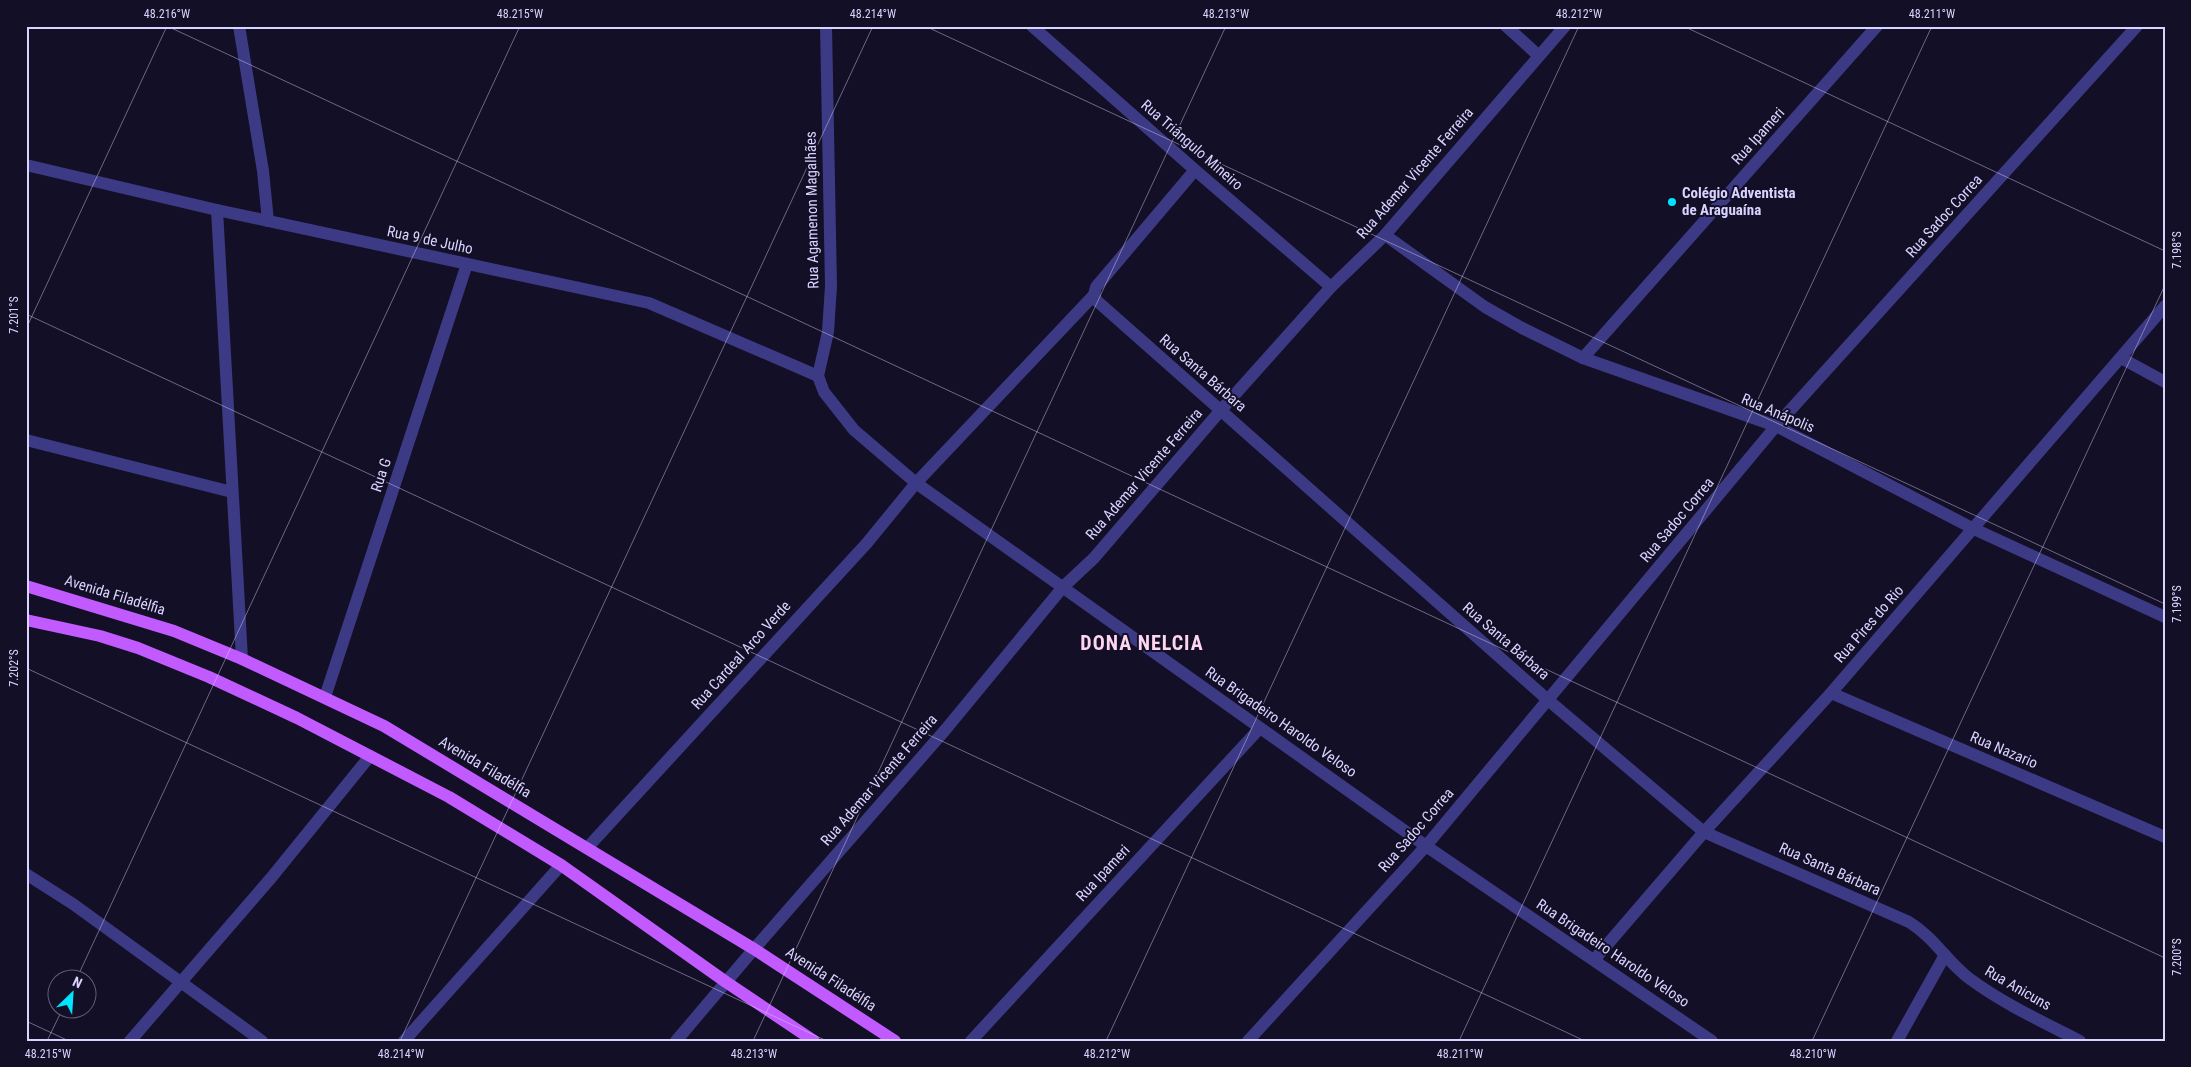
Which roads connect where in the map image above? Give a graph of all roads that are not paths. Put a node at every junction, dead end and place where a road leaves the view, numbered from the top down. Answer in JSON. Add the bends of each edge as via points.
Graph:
{"nodes":[{"id":1,"x":240,"y":26,"type":"edge"},
{"id":2,"x":826,"y":26,"type":"edge"},
{"id":3,"x":1032,"y":26,"type":"edge"},
{"id":4,"x":1506,"y":26,"type":"edge"},
{"id":5,"x":1565,"y":26,"type":"edge"},
{"id":6,"x":1877,"y":26,"type":"edge"},
{"id":7,"x":2137,"y":26,"type":"edge"},
{"id":8,"x":1539,"y":56,"type":"junction"},
{"id":9,"x":26,"y":165,"type":"edge"},
{"id":10,"x":1195,"y":170,"type":"junction"},
{"id":11,"x":217,"y":210,"type":"junction"},
{"id":12,"x":268,"y":221,"type":"junction"},
{"id":13,"x":1385,"y":235,"type":"junction"},
{"id":14,"x":467,"y":264,"type":"junction"},
{"id":15,"x":1331,"y":287,"type":"junction"},
{"id":16,"x":1095,"y":291,"type":"junction"},
{"id":17,"x":2165,"y":306,"type":"edge"},
{"id":18,"x":1583,"y":358,"type":"junction"},
{"id":19,"x":2121,"y":358,"type":"junction"},
{"id":20,"x":818,"y":376,"type":"junction"},
{"id":21,"x":2165,"y":382,"type":"edge"},
{"id":22,"x":1220,"y":410,"type":"junction"},
{"id":23,"x":1776,"y":426,"type":"junction"},
{"id":24,"x":26,"y":440,"type":"edge"},
{"id":25,"x":916,"y":484,"type":"junction"},
{"id":26,"x":232,"y":492,"type":"junction"},
{"id":27,"x":1974,"y":529,"type":"junction"},
{"id":28,"x":26,"y":586,"type":"edge"},
{"id":29,"x":1063,"y":587,"type":"junction"},
{"id":30,"x":2165,"y":616,"type":"edge"},
{"id":31,"x":26,"y":620,"type":"edge"},
{"id":32,"x":242,"y":659,"type":"junction"},
{"id":33,"x":1831,"y":693,"type":"junction"},
{"id":34,"x":325,"y":697,"type":"junction"},
{"id":35,"x":1548,"y":700,"type":"junction"},
{"id":36,"x":1260,"y":728,"type":"junction"},
{"id":37,"x":370,"y":756,"type":"junction"},
{"id":38,"x":1704,"y":832,"type":"junction"},
{"id":39,"x":2165,"y":837,"type":"edge"},
{"id":40,"x":1426,"y":846,"type":"junction"},
{"id":41,"x":588,"y":847,"type":"junction"},
{"id":42,"x":561,"y":865,"type":"junction"},
{"id":43,"x":26,"y":874,"type":"edge"},
{"id":44,"x":754,"y":949,"type":"junction"},
{"id":45,"x":1945,"y":955,"type":"junction"},
{"id":46,"x":1594,"y":960,"type":"junction"},
{"id":47,"x":726,"y":982,"type":"junction"},
{"id":48,"x":181,"y":984,"type":"junction"},
{"id":49,"x":130,"y":1041,"type":"edge"},
{"id":50,"x":262,"y":1041,"type":"edge"},
{"id":51,"x":404,"y":1041,"type":"edge"},
{"id":52,"x":676,"y":1041,"type":"edge"},
{"id":53,"x":814,"y":1041,"type":"edge"},
{"id":54,"x":895,"y":1041,"type":"edge"},
{"id":55,"x":971,"y":1041,"type":"edge"},
{"id":56,"x":1248,"y":1041,"type":"edge"},
{"id":57,"x":1712,"y":1041,"type":"edge"},
{"id":58,"x":1897,"y":1041,"type":"edge"},
{"id":59,"x":2080,"y":1041,"type":"edge"}],
"edges":[{"from":1,"to":12,"type":"street","via":[[264,171]]},
{"from":2,"to":20,"type":"street","name":"Rua Agamenon Magalhães","via":[[831,286],[828,332]]},
{"from":3,"to":10,"type":"street","name":"Rua Triângulo Mineiro"},
{"from":4,"to":8,"type":"street"},
{"from":5,"to":8,"type":"street","name":"Rua Ademar Vicente Ferreira"},
{"from":6,"to":18,"type":"street","name":"Rua Ipameri"},
{"from":7,"to":23,"type":"street","name":"Rua Sadoc Correa"},
{"from":8,"to":13,"type":"street","name":"Rua Ademar Vicente Ferreira"},
{"from":9,"to":11,"type":"street","name":"Rua 9 de Julho"},
{"from":10,"to":15,"type":"street","name":"Rua Triângulo Mineiro"},
{"from":10,"to":16,"type":"street"},
{"from":11,"to":12,"type":"street","name":"Rua 9 de Julho"},
{"from":11,"to":26,"type":"street"},
{"from":12,"to":14,"type":"street","name":"Rua 9 de Julho"},
{"from":13,"to":15,"type":"street","name":"Rua Ademar Vicente Ferreira"},
{"from":13,"to":18,"type":"street","name":"Rua Anápolis","via":[[1485,307]]},
{"from":14,"to":20,"type":"street","name":"Rua 9 de Julho","via":[[649,303]]},
{"from":14,"to":34,"type":"street","name":"Rua G"},
{"from":15,"to":22,"type":"street","name":"Rua Ademar Vicente Ferreira"},
{"from":16,"to":22,"type":"street","name":"Rua Santa Bárbara","via":[[1097,301]]},
{"from":16,"to":25,"type":"street","name":"Rua Cardeal Arco Verde"},
{"from":17,"to":19,"type":"street","name":"Rua Pires do Rio"},
{"from":18,"to":23,"type":"street","name":"Rua Anápolis"},
{"from":19,"to":21,"type":"street"},
{"from":19,"to":27,"type":"street","name":"Rua Pires do Rio"},
{"from":20,"to":25,"type":"street","name":"Rua Brigadeiro Haroldo Veloso","via":[[824,392],[854,430]]},
{"from":22,"to":29,"type":"street","name":"Rua Ademar Vicente Ferreira","via":[[1094,558]]},
{"from":22,"to":35,"type":"street","name":"Rua Santa Bárbara"},
{"from":23,"to":27,"type":"street","name":"Rua Anápolis"},
{"from":23,"to":35,"type":"street","name":"Rua Sadoc Correa"},
{"from":24,"to":26,"type":"street"},
{"from":25,"to":29,"type":"street","name":"Rua Brigadeiro Haroldo Veloso"},
{"from":25,"to":41,"type":"street","name":"Rua Cardeal Arco Verde","via":[[867,543]]},
{"from":26,"to":32,"type":"street"},
{"from":27,"to":30,"type":"street","name":"Rua Anápolis"},
{"from":27,"to":33,"type":"street","name":"Rua Pires do Rio"},
{"from":28,"to":32,"type":"main road","name":"Avenida Filadélfia","via":[[174,631]]},
{"from":29,"to":36,"type":"street","name":"Rua Brigadeiro Haroldo Veloso"},
{"from":29,"to":44,"type":"street","name":"Rua Ademar Vicente Ferreira","via":[[946,729]]},
{"from":31,"to":37,"type":"main road","via":[[138,648],[218,681]]},
{"from":32,"to":34,"type":"main road","name":"Avenida Filadélfia"},
{"from":33,"to":38,"type":"street","name":"Rua Pires do Rio"},
{"from":33,"to":39,"type":"street","name":"Rua Nazario"},
{"from":34,"to":41,"type":"main road","name":"Avenida Filadélfia","via":[[384,726]]},
{"from":35,"to":38,"type":"street","name":"Rua Santa Bárbara"},
{"from":35,"to":40,"type":"street","name":"Rua Sadoc Correa"},
{"from":36,"to":40,"type":"street","name":"Rua Brigadeiro Haroldo Veloso"},
{"from":36,"to":55,"type":"street","name":"Rua Ipameri"},
{"from":37,"to":42,"type":"main road","via":[[449,796]]},
{"from":37,"to":48,"type":"street"},
{"from":38,"to":45,"type":"street","name":"Rua Santa Bárbara","via":[[1910,922],[1930,936]]},
{"from":38,"to":46,"type":"street","name":"Rua Pires do Rio"},
{"from":40,"to":46,"type":"street","name":"Rua Brigadeiro Haroldo Veloso"},
{"from":40,"to":56,"type":"street","name":"Rua Sadoc Correa"},
{"from":41,"to":44,"type":"main road","name":"Avenida Filadélfia"},
{"from":42,"to":47,"type":"main road"},
{"from":42,"to":51,"type":"street"},
{"from":43,"to":48,"type":"street","via":[[73,904]]},
{"from":44,"to":47,"type":"street","name":"Rua Ademar Vicente Ferreira"},
{"from":44,"to":54,"type":"main road","name":"Avenida Filadélfia"},
{"from":45,"to":58,"type":"street"},
{"from":45,"to":59,"type":"street","name":"Rua Anicuns","via":[[1970,979],[1997,997]]},
{"from":46,"to":57,"type":"street","name":"Rua Brigadeiro Haroldo Veloso"},
{"from":47,"to":52,"type":"street"},
{"from":47,"to":53,"type":"main road"},
{"from":48,"to":49,"type":"street"},
{"from":48,"to":50,"type":"street"}]}
